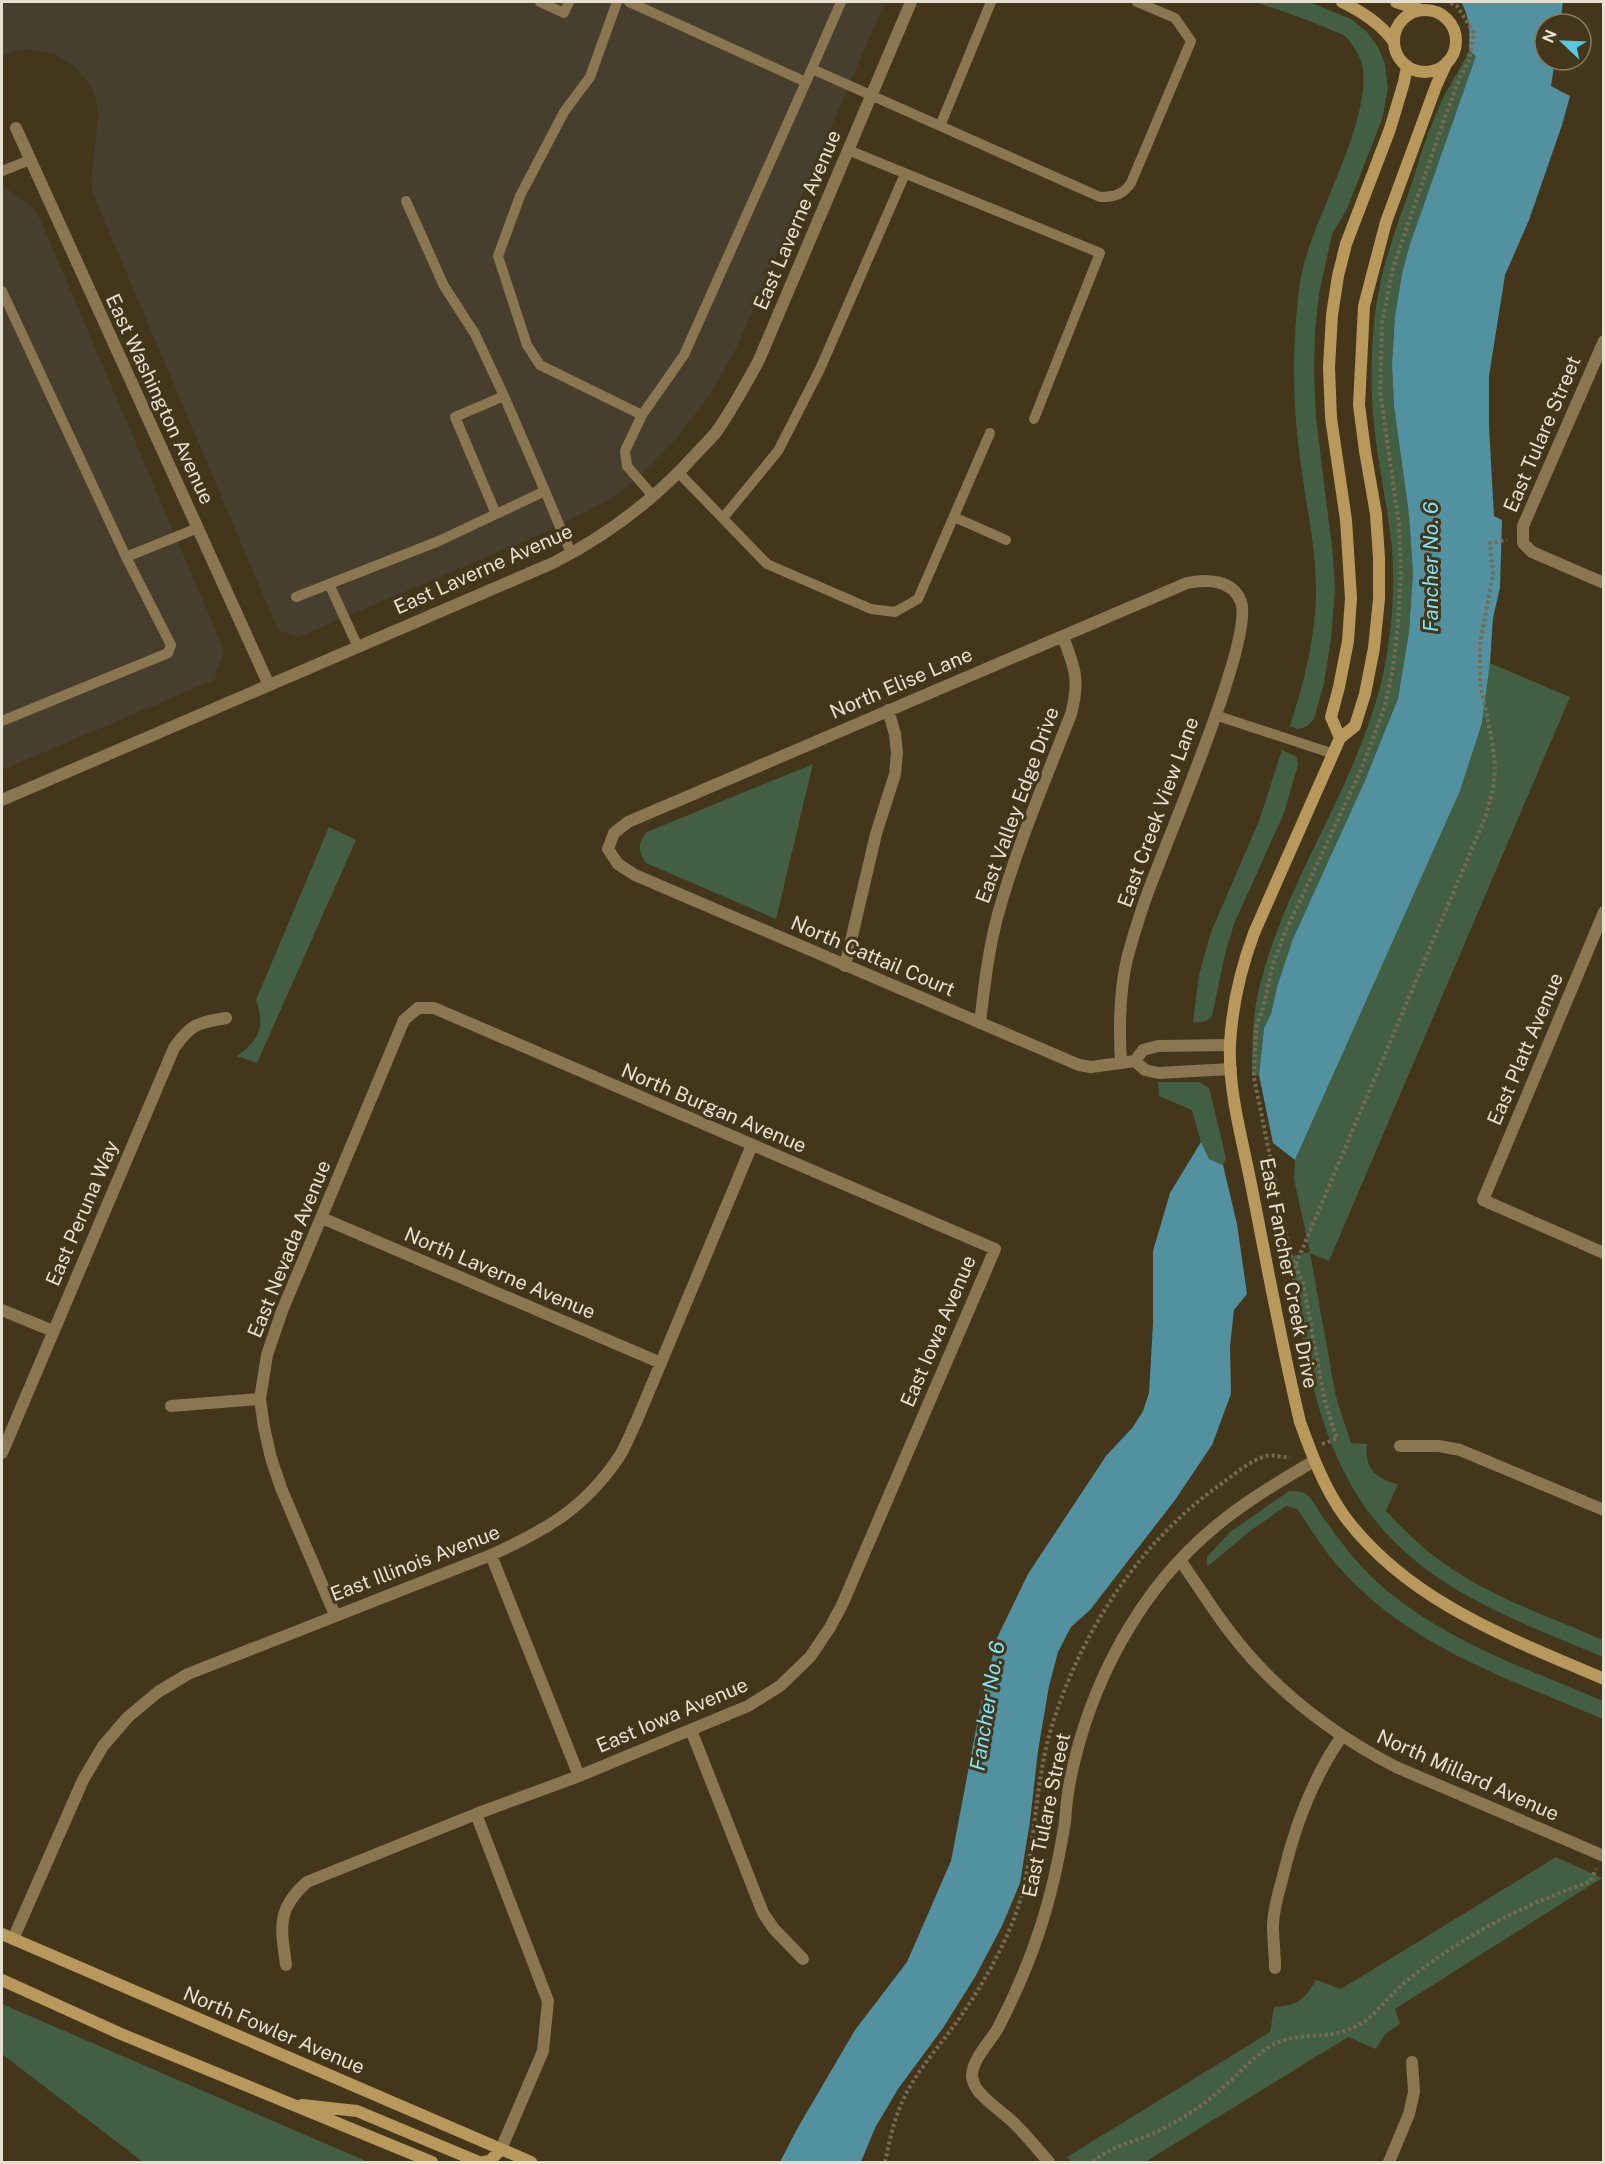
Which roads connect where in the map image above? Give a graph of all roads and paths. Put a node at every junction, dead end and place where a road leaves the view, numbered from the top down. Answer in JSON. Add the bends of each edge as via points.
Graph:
{"nodes":[{"id":1,"x":540,"y":2,"type":"edge"},
{"id":2,"x":569,"y":2,"type":"edge"},
{"id":3,"x":617,"y":2,"type":"edge"},
{"id":4,"x":629,"y":2,"type":"edge"},
{"id":5,"x":841,"y":2,"type":"edge"},
{"id":6,"x":911,"y":2,"type":"edge"},
{"id":7,"x":990,"y":2,"type":"edge"},
{"id":8,"x":1137,"y":2,"type":"edge"},
{"id":9,"x":1342,"y":2,"type":"edge"},
{"id":10,"x":1396,"y":2,"type":"edge"},
{"id":11,"x":1421,"y":10,"type":"junction"},
{"id":12,"x":1394,"y":42,"type":"junction"},
{"id":13,"x":1447,"y":62,"type":"junction"},
{"id":14,"x":1407,"y":66,"type":"junction"},
{"id":15,"x":812,"y":69,"type":"junction"},
{"id":16,"x":806,"y":82,"type":"junction"},
{"id":17,"x":871,"y":97,"type":"junction"},
{"id":18,"x":940,"y":126,"type":"junction"},
{"id":19,"x":16,"y":128,"type":"dead end"},
{"id":20,"x":848,"y":150,"type":"junction"},
{"id":21,"x":30,"y":160,"type":"junction"},
{"id":22,"x":2,"y":171,"type":"edge"},
{"id":23,"x":906,"y":174,"type":"junction"},
{"id":24,"x":406,"y":201,"type":"dead end"},
{"id":25,"x":2,"y":291,"type":"edge"},
{"id":26,"x":1604,"y":341,"type":"edge"},
{"id":27,"x":504,"y":396,"type":"junction"},
{"id":28,"x":642,"y":415,"type":"junction"},
{"id":29,"x":1034,"y":419,"type":"dead end"},
{"id":30,"x":990,"y":433,"type":"dead end"},
{"id":31,"x":679,"y":473,"type":"junction"},
{"id":32,"x":545,"y":491,"type":"junction"},
{"id":33,"x":653,"y":496,"type":"junction"},
{"id":34,"x":495,"y":514,"type":"junction"},
{"id":35,"x":954,"y":517,"type":"junction"},
{"id":36,"x":723,"y":518,"type":"junction"},
{"id":37,"x":198,"y":528,"type":"junction"},
{"id":38,"x":1006,"y":540,"type":"dead end"},
{"id":39,"x":1507,"y":540,"type":"dead end"},
{"id":40,"x":572,"y":553,"type":"junction"},
{"id":41,"x":126,"y":556,"type":"junction"},
{"id":42,"x":1604,"y":583,"type":"edge"},
{"id":43,"x":328,"y":584,"type":"junction"},
{"id":44,"x":1225,"y":585,"type":"joint"},
{"id":45,"x":296,"y":597,"type":"dead end"},
{"id":46,"x":1063,"y":637,"type":"junction"},
{"id":47,"x":358,"y":646,"type":"junction"},
{"id":48,"x":270,"y":685,"type":"junction"},
{"id":49,"x":888,"y":710,"type":"junction"},
{"id":50,"x":1215,"y":715,"type":"junction"},
{"id":51,"x":2,"y":721,"type":"edge"},
{"id":52,"x":1340,"y":738,"type":"junction"},
{"id":53,"x":1334,"y":754,"type":"junction"},
{"id":54,"x":2,"y":800,"type":"edge"},
{"id":55,"x":608,"y":849,"type":"joint"},
{"id":56,"x":1604,"y":912,"type":"edge"},
{"id":57,"x":845,"y":966,"type":"junction"},
{"id":58,"x":417,"y":1008,"type":"joint"},
{"id":59,"x":226,"y":1018,"type":"dead end"},
{"id":60,"x":980,"y":1023,"type":"junction"},
{"id":61,"x":1256,"y":1027,"type":"dead end"},
{"id":62,"x":1230,"y":1044,"type":"junction"},
{"id":63,"x":1135,"y":1061,"type":"junction"},
{"id":64,"x":1121,"y":1063,"type":"junction"},
{"id":65,"x":1231,"y":1069,"type":"junction"},
{"id":66,"x":752,"y":1145,"type":"junction"},
{"id":67,"x":322,"y":1218,"type":"junction"},
{"id":68,"x":994,"y":1249,"type":"joint"},
{"id":69,"x":1604,"y":1253,"type":"edge"},
{"id":70,"x":1296,"y":1264,"type":"junction"},
{"id":71,"x":2,"y":1310,"type":"edge"},
{"id":72,"x":53,"y":1331,"type":"junction"},
{"id":73,"x":661,"y":1363,"type":"junction"},
{"id":74,"x":261,"y":1399,"type":"junction"},
{"id":75,"x":171,"y":1406,"type":"dead end"},
{"id":76,"x":1337,"y":1439,"type":"dead end"},
{"id":77,"x":1400,"y":1446,"type":"dead end"},
{"id":78,"x":2,"y":1453,"type":"edge"},
{"id":79,"x":1314,"y":1461,"type":"junction"},
{"id":80,"x":1604,"y":1510,"type":"edge"},
{"id":81,"x":491,"y":1555,"type":"junction"},
{"id":82,"x":1180,"y":1560,"type":"junction"},
{"id":83,"x":335,"y":1615,"type":"junction"},
{"id":84,"x":1604,"y":1679,"type":"edge"},
{"id":85,"x":691,"y":1730,"type":"junction"},
{"id":86,"x":1342,"y":1736,"type":"junction"},
{"id":87,"x":579,"y":1776,"type":"junction"},
{"id":88,"x":476,"y":1814,"type":"junction"},
{"id":89,"x":1604,"y":1856,"type":"edge"},
{"id":90,"x":1595,"y":1873,"type":"dead end"},
{"id":91,"x":7,"y":1937,"type":"edge"},
{"id":92,"x":803,"y":1959,"type":"dead end"},
{"id":93,"x":286,"y":1965,"type":"dead end"},
{"id":94,"x":1275,"y":1968,"type":"dead end"},
{"id":95,"x":2,"y":1980,"type":"edge"},
{"id":96,"x":1412,"y":2062,"type":"dead end"},
{"id":97,"x":286,"y":2103,"type":"junction"},
{"id":98,"x":501,"y":2150,"type":"junction"},
{"id":99,"x":432,"y":2163,"type":"edge"},
{"id":100,"x":478,"y":2163,"type":"edge"},
{"id":101,"x":483,"y":2163,"type":"edge"},
{"id":102,"x":531,"y":2163,"type":"edge"},
{"id":103,"x":1049,"y":2163,"type":"edge"},
{"id":104,"x":1093,"y":2163,"type":"edge"},
{"id":105,"x":1389,"y":2163,"type":"edge"}],
"edges":[{"from":1,"to":2,"type":"lane","via":[[564,14]]},
{"from":3,"to":28,"type":"lane","via":[[590,77],[564,112],[520,195],[498,256],[527,345],[540,365]]},
{"from":4,"to":16,"type":"lane"},
{"from":5,"to":15,"type":"lane"},
{"from":6,"to":17,"type":"street","name":"East Laverne Avenue"},
{"from":7,"to":18,"type":"lane"},
{"from":8,"to":18,"type":"lane","via":[[1175,18],[1191,41],[1125,191],[1113,197],[1100,197]]},
{"from":9,"to":12,"type":"street","via":[[1364,14]]},
{"from":10,"to":11,"type":"street"},
{"from":11,"to":12,"type":"street","via":[[1398,24]]},
{"from":11,"to":13,"type":"street","via":[[1442,14],[1455,30],[1455,50]]},
{"from":12,"to":14,"type":"street"},
{"from":13,"to":14,"type":"street","via":[[1424,72]]},
{"from":13,"to":52,"type":"street","name":"East Fancher Creek Drive","via":[[1386,222],[1364,306],[1359,405],[1376,514],[1379,599],[1365,694],[1355,726]]},
{"from":14,"to":52,"type":"street","via":[[1390,129],[1346,244],[1332,315],[1331,418],[1346,520],[1351,598],[1348,641],[1331,717]]},
{"from":15,"to":16,"type":"lane"},
{"from":15,"to":17,"type":"lane"},
{"from":16,"to":28,"type":"lane","via":[[684,355]]},
{"from":17,"to":18,"type":"lane"},
{"from":17,"to":20,"type":"street","name":"East Laverne Avenue"},
{"from":19,"to":21,"type":"street","name":"East Washington Avenue"},
{"from":20,"to":23,"type":"lane"},
{"from":20,"to":31,"type":"street","name":"East Laverne Avenue","via":[[759,360],[716,433]]},
{"from":21,"to":22,"type":"lane"},
{"from":21,"to":37,"type":"street","name":"East Washington Avenue"},
{"from":23,"to":29,"type":"lane","via":[[1100,253]]},
{"from":23,"to":36,"type":"lane","via":[[820,369],[778,451]]},
{"from":24,"to":27,"type":"lane","via":[[444,286],[475,334]]},
{"from":25,"to":41,"type":"lane"},
{"from":26,"to":42,"type":"street","name":"East Tulare Street","via":[[1523,526],[1523,543],[1532,552]]},
{"from":27,"to":32,"type":"lane"},
{"from":27,"to":34,"type":"lane","via":[[455,417]]},
{"from":28,"to":33,"type":"lane","via":[[625,451],[627,466]]},
{"from":30,"to":35,"type":"lane"},
{"from":31,"to":33,"type":"street","name":"East Laverne Avenue"},
{"from":31,"to":36,"type":"lane"},
{"from":32,"to":34,"type":"lane"},
{"from":32,"to":40,"type":"lane"},
{"from":33,"to":40,"type":"street","name":"East Laverne Avenue"},
{"from":34,"to":43,"type":"lane","via":[[439,541]]},
{"from":35,"to":36,"type":"lane","via":[[918,599],[895,612],[871,609],[768,564]]},
{"from":35,"to":38,"type":"lane"},
{"from":37,"to":41,"type":"lane"},
{"from":37,"to":48,"type":"street","name":"East Washington Avenue"},
{"from":39,"to":70,"type":"path","via":[[1490,543],[1493,574],[1480,644],[1480,682],[1495,766],[1485,818]]},
{"from":40,"to":47,"type":"street","name":"East Laverne Avenue"},
{"from":41,"to":51,"type":"lane","via":[[171,645],[168,653]]},
{"from":43,"to":45,"type":"lane"},
{"from":43,"to":47,"type":"lane"},
{"from":44,"to":46,"type":"street","name":"North Elise Lane","via":[[1213,581],[1187,584]]},
{"from":44,"to":50,"type":"street","name":"East Creek View Lane","via":[[1242,604],[1241,627]]},
{"from":46,"to":49,"type":"street","name":"North Elise Lane"},
{"from":46,"to":60,"type":"street","name":"East Valley Edge Drive","via":[[1075,668],[1077,692],[1009,878],[987,969]]},
{"from":47,"to":48,"type":"street","name":"East Laverne Avenue"},
{"from":48,"to":54,"type":"street","name":"East Laverne Avenue"},
{"from":49,"to":55,"type":"street","name":"North Elise Lane","via":[[628,822],[614,833]]},
{"from":49,"to":57,"type":"street","via":[[895,734],[895,774],[876,834]]},
{"from":50,"to":53,"type":"lane"},
{"from":50,"to":64,"type":"street","name":"East Creek View Lane","via":[[1145,902],[1127,962],[1119,1023]]},
{"from":52,"to":53,"type":"street","name":"East Fancher Creek Drive"},
{"from":53,"to":62,"type":"street","name":"East Fancher Creek Drive","via":[[1246,953]]},
{"from":55,"to":57,"type":"street","name":"North Cattail Court","via":[[618,864],[635,874]]},
{"from":56,"to":69,"type":"street","name":"East Platt Avenue","via":[[1483,1200]]},
{"from":57,"to":60,"type":"street","name":"North Cattail Court"},
{"from":58,"to":66,"type":"street","name":"North Burgan Avenue","via":[[434,1008]]},
{"from":58,"to":67,"type":"street","name":"East Nevada Avenue","via":[[404,1020]]},
{"from":59,"to":72,"type":"street","name":"East Peruna Way","via":[[188,1029],[174,1048]]},
{"from":60,"to":64,"type":"street","name":"North Cattail Court","via":[[1079,1065]]},
{"from":61,"to":70,"type":"path","via":[[1254,1078],[1290,1254]]},
{"from":62,"to":63,"type":"street","name":"North Cattail Court","via":[[1158,1046],[1143,1050]]},
{"from":62,"to":65,"type":"street","name":"East Fancher Creek Drive"},
{"from":63,"to":64,"type":"street","name":"North Cattail Court"},
{"from":63,"to":65,"type":"street","via":[[1145,1070],[1158,1073]]},
{"from":65,"to":79,"type":"street","name":"East Fancher Creek Drive","via":[[1290,1378]]},
{"from":66,"to":68,"type":"street","name":"North Burgan Avenue"},
{"from":66,"to":73,"type":"street","name":"East Illinois Avenue"},
{"from":67,"to":73,"type":"street","name":"North Laverne Avenue"},
{"from":67,"to":74,"type":"street","name":"East Nevada Avenue","via":[[267,1354]]},
{"from":68,"to":85,"type":"street","name":"East Iowa Avenue","via":[[829,1629],[810,1658],[780,1686],[748,1706]]},
{"from":70,"to":76,"type":"path","via":[[1304,1282],[1325,1402]]},
{"from":71,"to":72,"type":"street"},
{"from":72,"to":78,"type":"street","name":"East Peruna Way"},
{"from":73,"to":81,"type":"street","name":"East Illinois Avenue","via":[[620,1456],[597,1486],[569,1513],[536,1535]]},
{"from":74,"to":75,"type":"street"},
{"from":74,"to":83,"type":"street","name":"East Nevada Avenue","via":[[271,1458],[281,1488]]},
{"from":77,"to":80,"type":"street","via":[[1460,1450]]},
{"from":79,"to":82,"type":"street","name":"East Tulare Street","via":[[1215,1527]]},
{"from":79,"to":84,"type":"street","name":"East Fancher Creek Drive","via":[[1345,1516],[1392,1568],[1463,1616]]},
{"from":81,"to":83,"type":"street","name":"East Illinois Avenue"},
{"from":81,"to":87,"type":"street"},
{"from":82,"to":86,"type":"street","name":"North Millard Avenue","via":[[1257,1664]]},
{"from":82,"to":103,"type":"street","name":"East Tulare Street","via":[[1120,1643],[1097,1689],[1069,1782],[1047,1910],[1013,1999],[972,2076],[981,2095],[1017,2126]]},
{"from":83,"to":91,"type":"street","name":"East Illinois Avenue","via":[[188,1674],[128,1717],[103,1746],[83,1780]]},
{"from":85,"to":87,"type":"street","name":"East Iowa Avenue"},
{"from":85,"to":92,"type":"street","via":[[762,1913]]},
{"from":86,"to":89,"type":"street","name":"North Millard Avenue","via":[[1412,1774]]},
{"from":86,"to":94,"type":"street","via":[[1309,1792],[1290,1845],[1275,1909]]},
{"from":87,"to":88,"type":"street","name":"East Iowa Avenue"},
{"from":88,"to":93,"type":"street","name":"East Iowa Avenue","via":[[307,1882],[293,1894],[284,1914]]},
{"from":88,"to":98,"type":"street","via":[[548,2001],[543,2051]]},
{"from":90,"to":104,"type":"path","via":[[1590,1882],[1552,1894],[1486,1926],[1402,1984],[1359,2025],[1336,2034],[1300,2036],[1275,2044],[1202,2105],[1154,2133],[1112,2149]]},
{"from":91,"to":98,"type":"street","name":"North Fowler Avenue"},
{"from":95,"to":97,"type":"street"},
{"from":96,"to":105,"type":"street","via":[[1414,2092],[1409,2114]]},
{"from":97,"to":99,"type":"street"},
{"from":97,"to":100,"type":"street","via":[[357,2111]]},
{"from":98,"to":101,"type":"street"},
{"from":98,"to":102,"type":"street","name":"North Fowler Avenue"}]}
